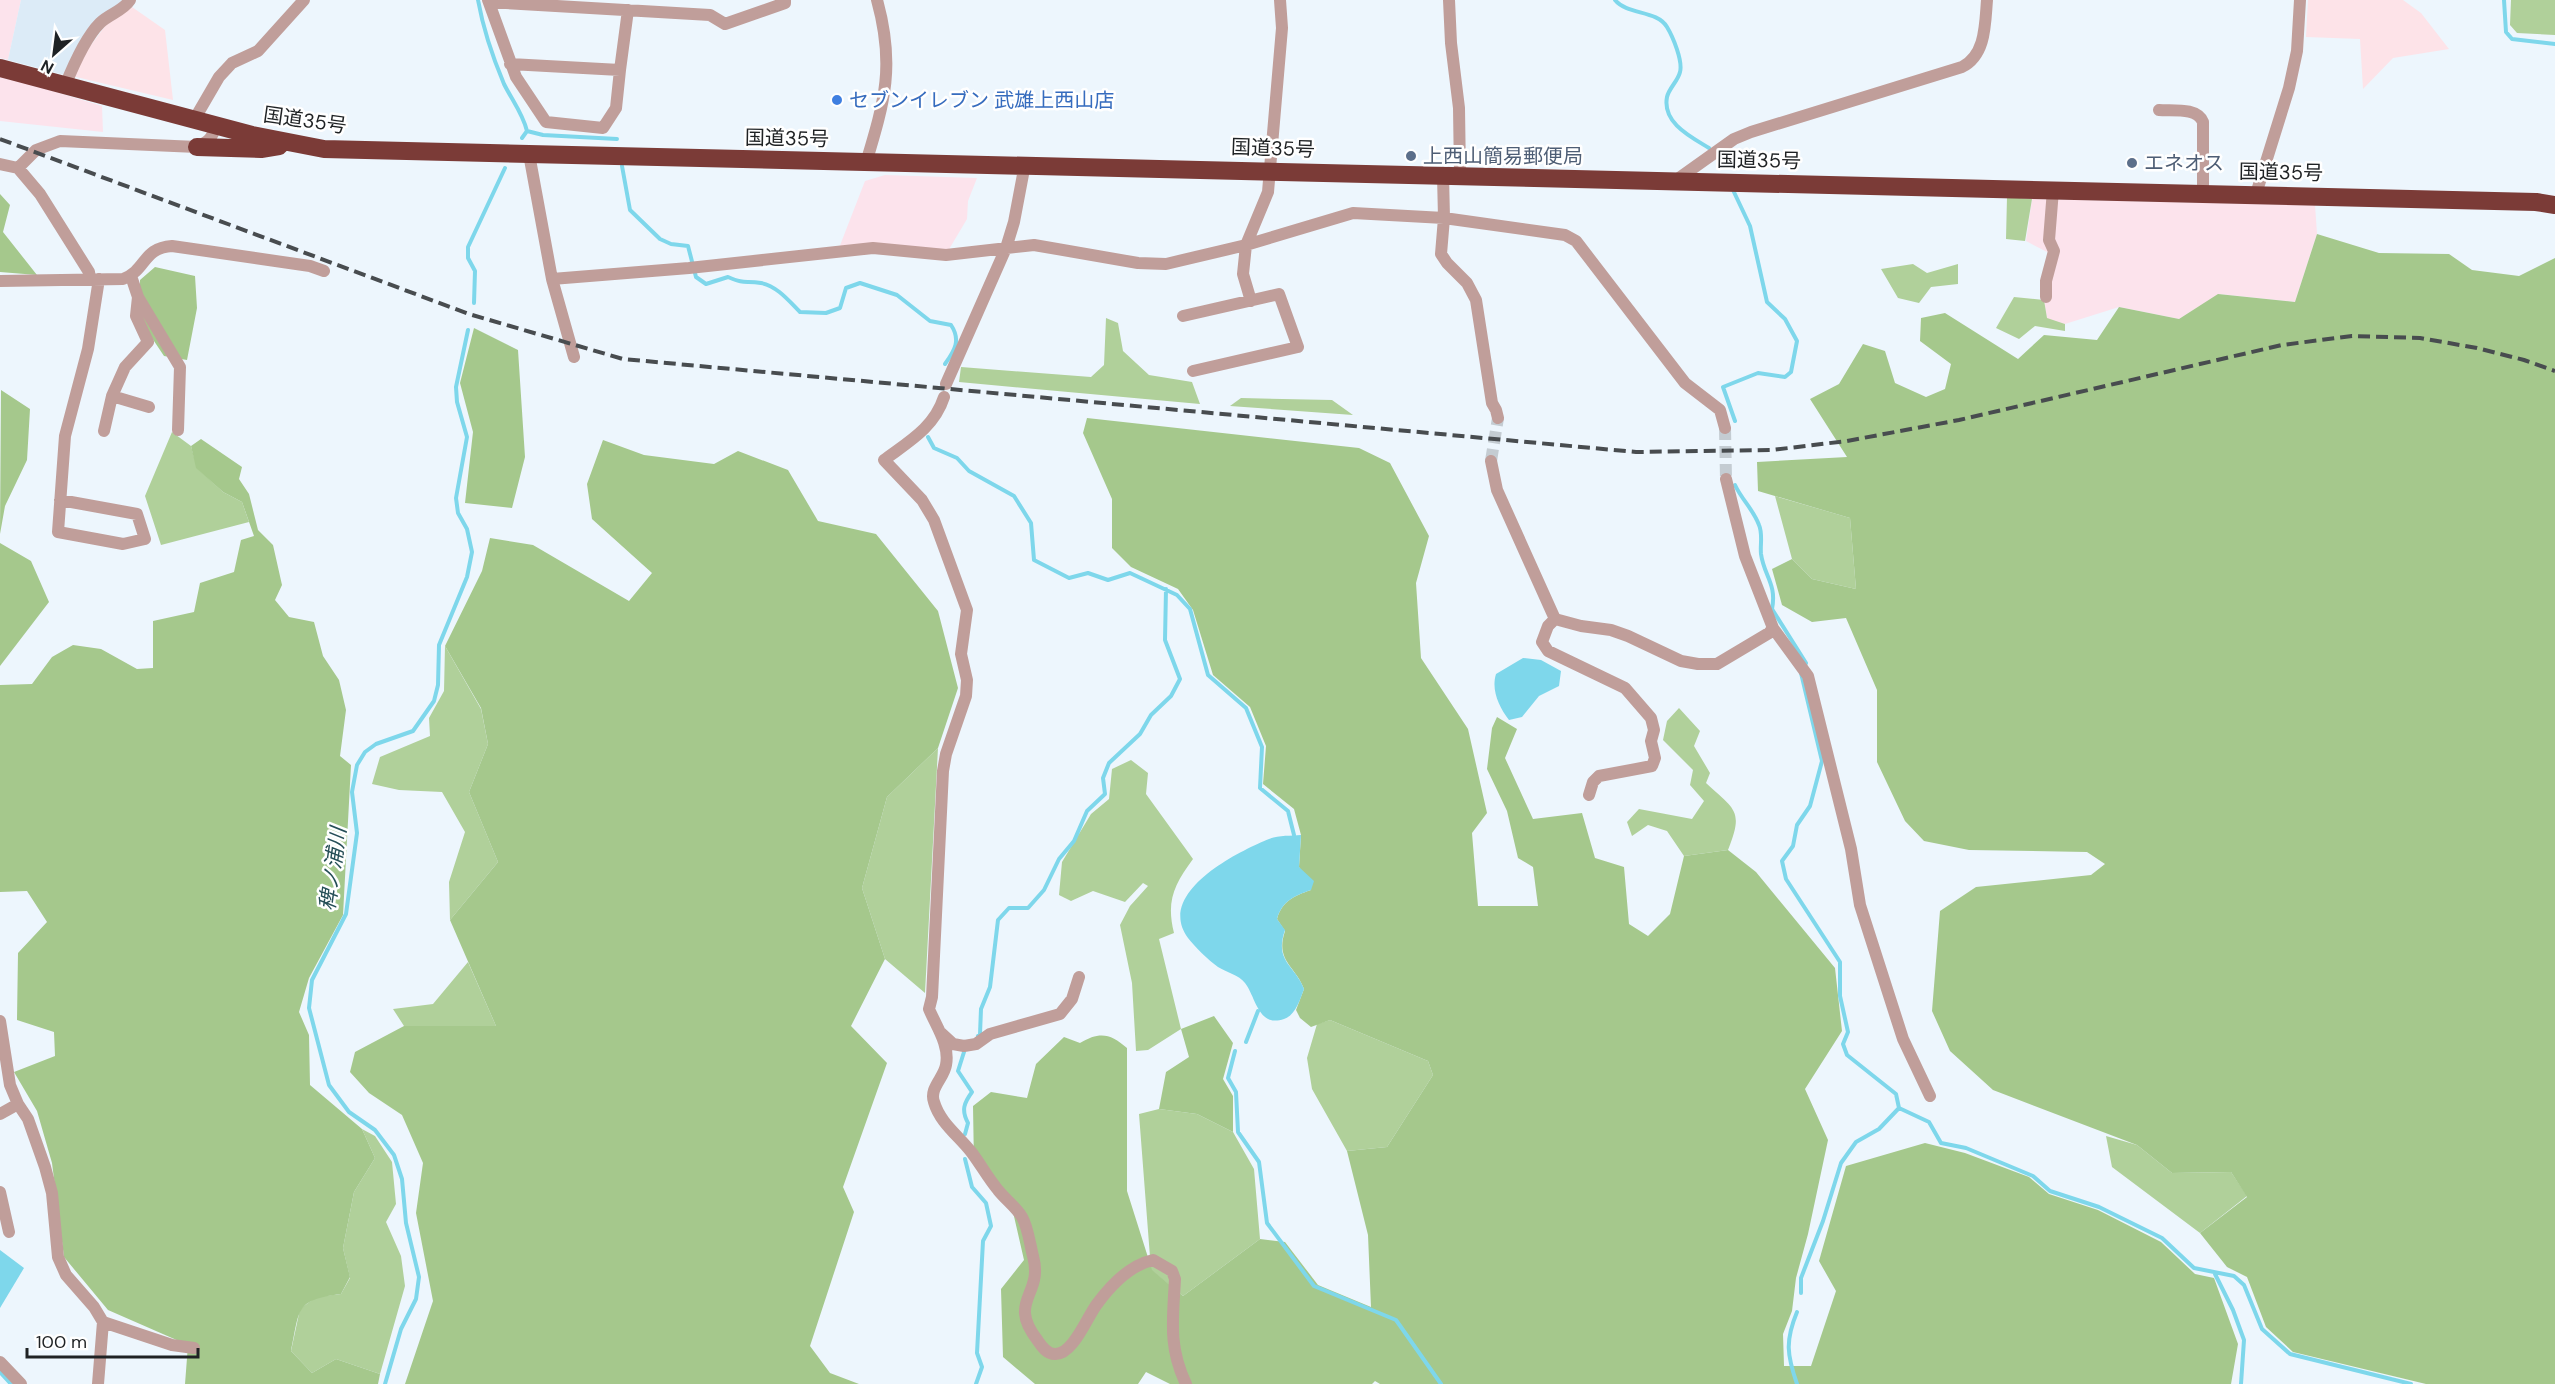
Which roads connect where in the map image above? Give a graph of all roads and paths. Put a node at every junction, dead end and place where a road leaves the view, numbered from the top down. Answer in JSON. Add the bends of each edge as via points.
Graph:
{"nodes":[{"id":1,"x":130,"y":0,"type":"edge"},
{"id":2,"x":304,"y":0,"type":"edge"},
{"id":3,"x":785,"y":0,"type":"edge"},
{"id":4,"x":877,"y":0,"type":"edge"},
{"id":5,"x":1280,"y":0,"type":"edge"},
{"id":6,"x":1449,"y":0,"type":"edge"},
{"id":7,"x":1987,"y":0,"type":"edge"},
{"id":8,"x":2300,"y":0,"type":"edge"},
{"id":9,"x":488,"y":1,"type":"edge"},
{"id":10,"x":584,"y":4,"type":"edge"},
{"id":11,"x":628,"y":10,"type":"junction"},
{"id":12,"x":510,"y":64,"type":"junction"},
{"id":13,"x":0,"y":68,"type":"edge"},
{"id":14,"x":620,"y":70,"type":"junction"},
{"id":15,"x":65,"y":86,"type":"junction"},
{"id":16,"x":2159,"y":110,"type":"dead end"},
{"id":17,"x":194,"y":120,"type":"junction"},
{"id":18,"x":215,"y":126,"type":"junction"},
{"id":19,"x":290,"y":144,"type":"junction"},
{"id":20,"x":197,"y":147,"type":"junction"},
{"id":21,"x":529,"y":154,"type":"junction"},
{"id":22,"x":866,"y":163,"type":"junction"},
{"id":23,"x":0,"y":164,"type":"edge"},
{"id":24,"x":1024,"y":164,"type":"junction"},
{"id":25,"x":18,"y":168,"type":"junction"},
{"id":26,"x":1269,"y":171,"type":"junction"},
{"id":27,"x":1451,"y":175,"type":"junction"},
{"id":28,"x":1675,"y":181,"type":"junction"},
{"id":29,"x":2053,"y":190,"type":"junction"},
{"id":30,"x":2203,"y":193,"type":"junction"},
{"id":31,"x":2256,"y":194,"type":"junction"},
{"id":32,"x":2555,"y":204,"type":"edge"},
{"id":33,"x":1444,"y":218,"type":"junction"},
{"id":34,"x":1246,"y":244,"type":"junction"},
{"id":35,"x":1006,"y":248,"type":"junction"},
{"id":36,"x":324,"y":272,"type":"dead end"},
{"id":37,"x":131,"y":276,"type":"junction"},
{"id":38,"x":94,"y":279,"type":"junction"},
{"id":39,"x":552,"y":279,"type":"junction"},
{"id":40,"x":0,"y":281,"type":"edge"},
{"id":41,"x":138,"y":297,"type":"junction"},
{"id":42,"x":2046,"y":297,"type":"dead end"},
{"id":43,"x":1251,"y":301,"type":"junction"},
{"id":44,"x":1183,"y":316,"type":"dead end"},
{"id":45,"x":574,"y":357,"type":"dead end"},
{"id":46,"x":1194,"y":371,"type":"dead end"},
{"id":47,"x":946,"y":384,"type":"dead end"},
{"id":48,"x":112,"y":396,"type":"junction"},
{"id":49,"x":944,"y":397,"type":"dead end"},
{"id":50,"x":149,"y":406,"type":"dead end"},
{"id":51,"x":1498,"y":418,"type":"tunnel mouth"},
{"id":52,"x":1725,"y":428,"type":"tunnel mouth"},
{"id":53,"x":178,"y":430,"type":"dead end"},
{"id":54,"x":104,"y":431,"type":"dead end"},
{"id":55,"x":1491,"y":460,"type":"tunnel mouth"},
{"id":56,"x":1726,"y":479,"type":"tunnel mouth"},
{"id":57,"x":60,"y":500,"type":"junction"},
{"id":58,"x":1555,"y":619,"type":"junction"},
{"id":59,"x":1773,"y":628,"type":"junction"},
{"id":60,"x":1589,"y":795,"type":"dead end"},
{"id":61,"x":1078,"y":977,"type":"dead end"},
{"id":62,"x":0,"y":1021,"type":"edge"},
{"id":63,"x":941,"y":1033,"type":"junction"},
{"id":64,"x":3,"y":1070,"type":"edge"},
{"id":65,"x":1930,"y":1096,"type":"dead end"},
{"id":66,"x":18,"y":1104,"type":"junction"},
{"id":67,"x":0,"y":1114,"type":"edge"},
{"id":68,"x":0,"y":1192,"type":"edge"},
{"id":69,"x":9,"y":1232,"type":"dead end"},
{"id":70,"x":104,"y":1322,"type":"junction"},
{"id":71,"x":194,"y":1348,"type":"dead end"},
{"id":72,"x":0,"y":1362,"type":"edge"},
{"id":73,"x":21,"y":1384,"type":"edge"},
{"id":74,"x":98,"y":1384,"type":"edge"},
{"id":75,"x":1186,"y":1384,"type":"edge"}],
"edges":[{"from":1,"to":15,"type":"street","via":[[100,24],[74,63]]},
{"from":2,"to":17,"type":"street","via":[[258,51],[232,63],[219,77]]},
{"from":3,"to":11,"type":"street","via":[[725,24],[710,15]]},
{"from":4,"to":22,"type":"street","via":[[888,56],[886,86]]},
{"from":5,"to":26,"type":"street"},
{"from":6,"to":27,"type":"street","via":[[1459,108]]},
{"from":7,"to":28,"type":"street","via":[[1984,34],[1972,62],[1962,68],[1751,132],[1734,139]]},
{"from":8,"to":31,"type":"street","via":[[2297,51],[2289,88]]},
{"from":9,"to":10,"type":"street"},
{"from":9,"to":12,"type":"street"},
{"from":10,"to":11,"type":"street"},
{"from":11,"to":14,"type":"street"},
{"from":12,"to":14,"type":"street"},
{"from":12,"to":14,"type":"street","via":[[546,122],[603,128],[616,108]]},
{"from":13,"to":15,"type":"highway","name":"国道35号"},
{"from":15,"to":17,"type":"highway","name":"国道35号"},
{"from":16,"to":30,"type":"street","via":[[2195,112],[2201,117]]},
{"from":17,"to":18,"type":"highway","name":"国道35号"},
{"from":18,"to":19,"type":"highway","name":"国道35号"},
{"from":18,"to":20,"type":"street","via":[[208,142]]},
{"from":19,"to":20,"type":"highway","via":[[261,149]]},
{"from":19,"to":21,"type":"highway","name":"国道35号","via":[[324,149]]},
{"from":20,"to":25,"type":"street","via":[[60,141],[36,150]]},
{"from":21,"to":22,"type":"highway","name":"国道35号"},
{"from":21,"to":39,"type":"street"},
{"from":22,"to":24,"type":"highway","name":"国道35号"},
{"from":23,"to":25,"type":"street"},
{"from":24,"to":26,"type":"highway","name":"国道35号"},
{"from":24,"to":35,"type":"street"},
{"from":25,"to":38,"type":"street","via":[[40,194]]},
{"from":26,"to":27,"type":"highway","name":"国道35号"},
{"from":26,"to":34,"type":"street","via":[[1268,192]]},
{"from":27,"to":28,"type":"highway","name":"国道35号"},
{"from":27,"to":33,"type":"street"},
{"from":28,"to":29,"type":"highway","name":"国道35号"},
{"from":29,"to":30,"type":"highway","name":"国道35号"},
{"from":29,"to":42,"type":"street","via":[[2049,240],[2054,251]]},
{"from":30,"to":31,"type":"highway","name":"国道35号"},
{"from":31,"to":32,"type":"highway","name":"国道35号"},
{"from":33,"to":34,"type":"street","via":[[1353,213]]},
{"from":33,"to":51,"type":"street","via":[[1442,254],[1476,300],[1492,403]]},
{"from":33,"to":52,"type":"street","via":[[1565,235],[1576,241],[1685,383],[1720,410]]},
{"from":34,"to":35,"type":"street","via":[[1166,264],[1034,245]]},
{"from":34,"to":43,"type":"street","via":[[1243,274]]},
{"from":35,"to":39,"type":"street","via":[[946,255],[873,248]]},
{"from":35,"to":47,"type":"street"},
{"from":36,"to":37,"type":"street","via":[[310,266],[172,246],[152,251]]},
{"from":37,"to":38,"type":"street"},
{"from":37,"to":41,"type":"street"},
{"from":38,"to":40,"type":"street"},
{"from":38,"to":57,"type":"street","via":[[88,349],[65,436]]},
{"from":39,"to":45,"type":"street"},
{"from":41,"to":48,"type":"street","via":[[136,316],[148,342],[125,367]]},
{"from":41,"to":53,"type":"street","via":[[180,367]]},
{"from":43,"to":44,"type":"street"},
{"from":43,"to":46,"type":"street","via":[[1279,294],[1298,347]]},
{"from":48,"to":50,"type":"street"},
{"from":48,"to":54,"type":"street"},
{"from":49,"to":63,"type":"street","via":[[932,422],[884,460],[934,520],[967,610],[962,654],[966,696],[945,762],[938,850],[929,1009]]},
{"from":55,"to":58,"type":"street","via":[[1497,489]]},
{"from":56,"to":59,"type":"street","via":[[1745,556]]},
{"from":57,"to":57,"type":"street","via":[[58,532],[123,544],[146,539],[137,514]]},
{"from":58,"to":59,"type":"street","via":[[1611,630],[1681,661],[1698,664],[1717,664]]},
{"from":58,"to":60,"type":"street","via":[[1542,642],[1548,651],[1625,688],[1651,718],[1654,730],[1652,766],[1599,776]]},
{"from":59,"to":65,"type":"street","via":[[1808,676],[1851,849],[1860,905],[1903,1039]]},
{"from":61,"to":63,"type":"street","via":[[1072,999],[1060,1014],[990,1034],[976,1044],[964,1046],[953,1044]]},
{"from":62,"to":64,"type":"street"},
{"from":63,"to":75,"type":"street","via":[[946,1066],[936,1084],[933,1102],[943,1120],[1023,1218],[1036,1266],[1035,1282],[1025,1304],[1024,1318],[1030,1331],[1045,1350],[1062,1353],[1126,1272],[1153,1260],[1172,1271],[1175,1279],[1171,1337],[1176,1364]]},
{"from":64,"to":66,"type":"street"},
{"from":66,"to":67,"type":"street"},
{"from":66,"to":70,"type":"street","via":[[28,1119],[52,1193],[58,1257],[66,1275]]},
{"from":68,"to":69,"type":"street"},
{"from":70,"to":71,"type":"street","via":[[172,1346]]},
{"from":70,"to":74,"type":"street"},
{"from":72,"to":73,"type":"street"}]}
